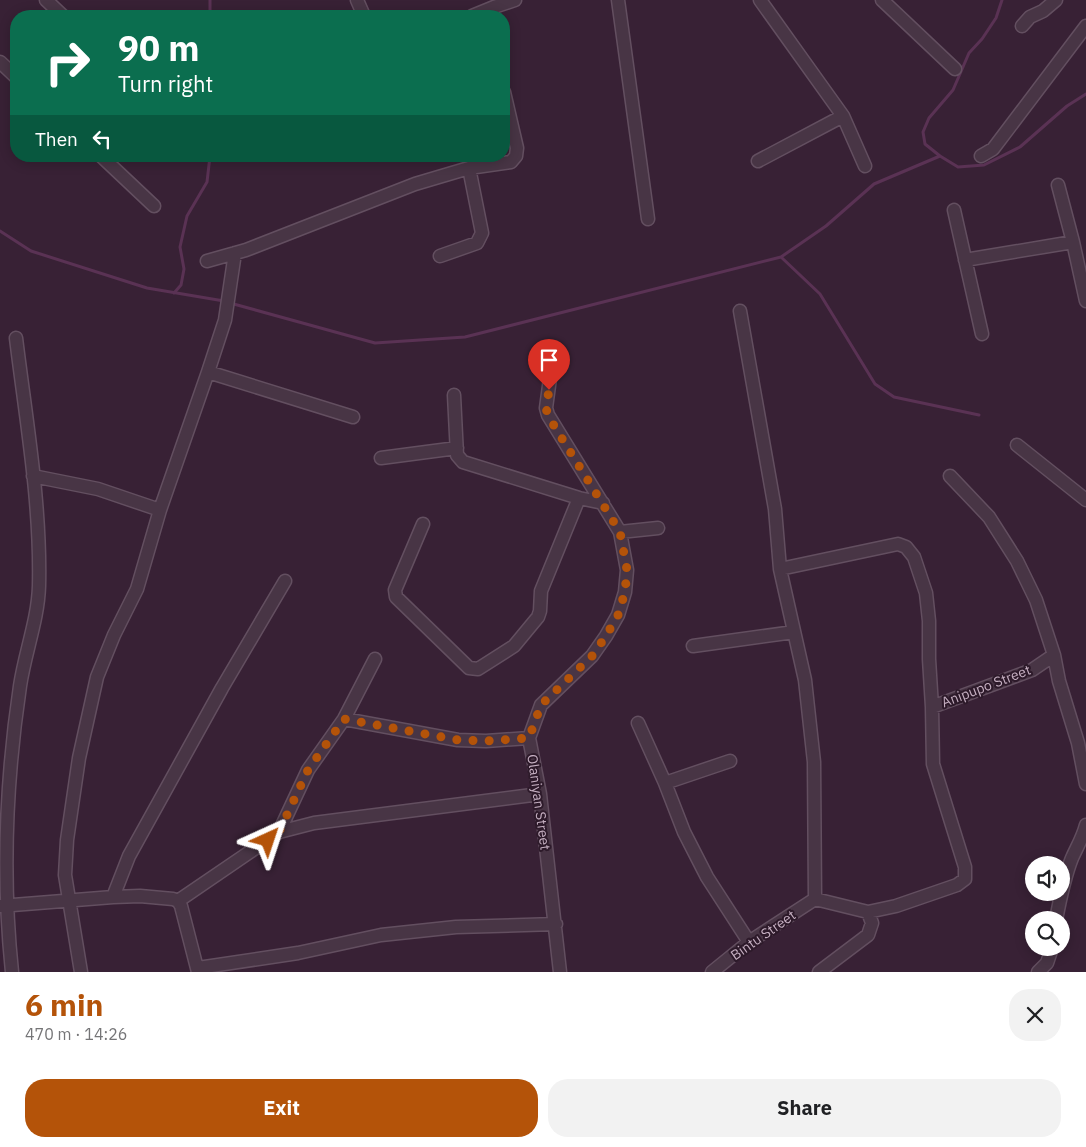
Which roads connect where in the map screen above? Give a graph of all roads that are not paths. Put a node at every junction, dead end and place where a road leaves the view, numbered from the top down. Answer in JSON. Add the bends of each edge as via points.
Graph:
{"nodes":[{"id":1,"x":46,"y":0,"type":"edge"},
{"id":2,"x":515,"y":0,"type":"edge"},
{"id":3,"x":618,"y":0,"type":"edge"},
{"id":4,"x":760,"y":0,"type":"edge"},
{"id":5,"x":882,"y":0,"type":"edge"},
{"id":6,"x":1056,"y":0,"type":"edge"},
{"id":7,"x":57,"y":10,"type":"edge"},
{"id":8,"x":486,"y":10,"type":"edge"},
{"id":9,"x":1022,"y":26,"type":"dead end"},
{"id":10,"x":1086,"y":26,"type":"edge"},
{"id":11,"x":0,"y":62,"type":"edge"},
{"id":12,"x":955,"y":69,"type":"dead end"},
{"id":13,"x":10,"y":71,"type":"edge"},
{"id":14,"x":843,"y":116,"type":"junction"},
{"id":15,"x":510,"y":118,"type":"edge"},
{"id":16,"x":981,"y":156,"type":"dead end"},
{"id":17,"x":758,"y":161,"type":"dead end"},
{"id":18,"x":107,"y":162,"type":"edge"},
{"id":19,"x":865,"y":166,"type":"dead end"},
{"id":20,"x":469,"y":168,"type":"junction"},
{"id":21,"x":1058,"y":185,"type":"dead end"},
{"id":22,"x":154,"y":206,"type":"dead end"},
{"id":23,"x":954,"y":210,"type":"dead end"},
{"id":24,"x":648,"y":219,"type":"dead end"},
{"id":25,"x":1073,"y":242,"type":"junction"},
{"id":26,"x":235,"y":254,"type":"junction"},
{"id":27,"x":440,"y":256,"type":"dead end"},
{"id":28,"x":964,"y":260,"type":"junction"},
{"id":29,"x":208,"y":261,"type":"dead end"},
{"id":30,"x":1086,"y":301,"type":"edge"},
{"id":31,"x":740,"y":311,"type":"dead end"},
{"id":32,"x":982,"y":334,"type":"dead end"},
{"id":33,"x":16,"y":338,"type":"dead end"},
{"id":34,"x":553,"y":356,"type":"dead end"},
{"id":35,"x":208,"y":372,"type":"junction"},
{"id":36,"x":454,"y":395,"type":"dead end"},
{"id":37,"x":353,"y":417,"type":"dead end"},
{"id":38,"x":1017,"y":445,"type":"dead end"},
{"id":39,"x":457,"y":448,"type":"junction"},
{"id":40,"x":382,"y":458,"type":"dead end"},
{"id":41,"x":33,"y":476,"type":"junction"},
{"id":42,"x":950,"y":476,"type":"dead end"},
{"id":43,"x":579,"y":498,"type":"junction"},
{"id":44,"x":1086,"y":500,"type":"edge"},
{"id":45,"x":603,"y":503,"type":"junction"},
{"id":46,"x":160,"y":510,"type":"junction"},
{"id":47,"x":423,"y":524,"type":"dead end"},
{"id":48,"x":658,"y":528,"type":"dead end"},
{"id":49,"x":620,"y":532,"type":"junction"},
{"id":50,"x":780,"y":569,"type":"junction"},
{"id":51,"x":285,"y":582,"type":"dead end"},
{"id":52,"x":794,"y":632,"type":"junction"},
{"id":53,"x":693,"y":646,"type":"dead end"},
{"id":54,"x":1054,"y":656,"type":"junction"},
{"id":55,"x":375,"y":659,"type":"dead end"},
{"id":56,"x":932,"y":707,"type":"junction"},
{"id":57,"x":344,"y":719,"type":"junction"},
{"id":58,"x":638,"y":723,"type":"dead end"},
{"id":59,"x":529,"y":738,"type":"junction"},
{"id":60,"x":730,"y":761,"type":"dead end"},
{"id":61,"x":665,"y":783,"type":"junction"},
{"id":62,"x":1086,"y":784,"type":"edge"},
{"id":63,"x":540,"y":794,"type":"junction"},
{"id":64,"x":1086,"y":825,"type":"edge"},
{"id":65,"x":279,"y":832,"type":"junction"},
{"id":66,"x":113,"y":897,"type":"junction"},
{"id":67,"x":815,"y":899,"type":"junction"},
{"id":68,"x":69,"y":901,"type":"junction"},
{"id":69,"x":178,"y":901,"type":"junction"},
{"id":70,"x":4,"y":906,"type":"edge"},
{"id":71,"x":1058,"y":911,"type":"edge"},
{"id":72,"x":868,"y":912,"type":"junction"},
{"id":73,"x":556,"y":924,"type":"junction"},
{"id":74,"x":749,"y":942,"type":"junction"},
{"id":75,"x":1049,"y":956,"type":"edge"},
{"id":76,"x":198,"y":970,"type":"edge"},
{"id":77,"x":12,"y":972,"type":"edge"},
{"id":78,"x":81,"y":972,"type":"edge"},
{"id":79,"x":560,"y":972,"type":"edge"},
{"id":80,"x":712,"y":972,"type":"edge"},
{"id":81,"x":819,"y":972,"type":"edge"},
{"id":82,"x":1038,"y":972,"type":"edge"}],
"edges":[{"from":1,"to":7,"type":"street"},
{"from":2,"to":8,"type":"street"},
{"from":3,"to":24,"type":"street"},
{"from":4,"to":14,"type":"street"},
{"from":5,"to":12,"type":"street"},
{"from":6,"to":9,"type":"street"},
{"from":10,"to":16,"type":"street","via":[[993,150]]},
{"from":11,"to":13,"type":"street"},
{"from":14,"to":17,"type":"street"},
{"from":14,"to":19,"type":"street"},
{"from":15,"to":20,"type":"street","via":[[516,156],[511,162]]},
{"from":18,"to":22,"type":"street"},
{"from":20,"to":26,"type":"street","via":[[415,184]]},
{"from":20,"to":27,"type":"street","via":[[482,233],[476,243]]},
{"from":21,"to":25,"type":"street"},
{"from":23,"to":28,"type":"street"},
{"from":25,"to":28,"type":"street"},
{"from":25,"to":30,"type":"street"},
{"from":26,"to":29,"type":"street"},
{"from":26,"to":35,"type":"street","via":[[225,320]]},
{"from":28,"to":32,"type":"street"},
{"from":31,"to":50,"type":"street","via":[[775,509]]},
{"from":33,"to":41,"type":"street"},
{"from":34,"to":45,"type":"street","name":"Olaniyan Street","via":[[546,408],[548,416]]},
{"from":35,"to":37,"type":"street"},
{"from":35,"to":46,"type":"street"},
{"from":36,"to":39,"type":"street"},
{"from":38,"to":44,"type":"street"},
{"from":39,"to":40,"type":"street"},
{"from":39,"to":43,"type":"street","via":[[457,455],[463,462]]},
{"from":41,"to":46,"type":"street","via":[[98,489]]},
{"from":41,"to":70,"type":"street","via":[[39,587],[35,621],[20,684],[8,795]]},
{"from":42,"to":54,"type":"street","via":[[989,517],[1017,561],[1036,600]]},
{"from":43,"to":45,"type":"street"},
{"from":43,"to":47,"type":"street","via":[[541,591],[538,618],[514,646],[478,669],[469,668],[396,597],[395,590]]},
{"from":45,"to":49,"type":"street","name":"Olaniyan Street"},
{"from":46,"to":68,"type":"street","via":[[137,589],[97,677],[79,758],[67,840],[65,875]]},
{"from":48,"to":49,"type":"street"},
{"from":49,"to":59,"type":"street","name":"Olaniyan Street","via":[[627,570],[618,615],[592,656],[541,705]]},
{"from":50,"to":52,"type":"street"},
{"from":50,"to":56,"type":"street","via":[[898,544],[906,547],[914,557],[926,592]]},
{"from":51,"to":66,"type":"street","via":[[129,856]]},
{"from":52,"to":53,"type":"street"},
{"from":52,"to":67,"type":"street","via":[[804,680],[814,762]]},
{"from":54,"to":56,"type":"street","name":"Anipupo Street","via":[[1032,670]]},
{"from":54,"to":62,"type":"street"},
{"from":55,"to":57,"type":"street"},
{"from":56,"to":72,"type":"street","via":[[933,764],[965,867],[965,879],[896,906]]},
{"from":57,"to":59,"type":"street","via":[[458,740]]},
{"from":57,"to":65,"type":"street","via":[[308,770]]},
{"from":58,"to":61,"type":"street"},
{"from":59,"to":63,"type":"street","name":"Olaniyan Street"},
{"from":60,"to":61,"type":"street"},
{"from":61,"to":74,"type":"street","via":[[684,832],[707,877]]},
{"from":63,"to":65,"type":"street","via":[[314,823]]},
{"from":63,"to":73,"type":"street","name":"Olaniyan Street"},
{"from":64,"to":71,"type":"street","via":[[1072,859]]},
{"from":65,"to":69,"type":"street"},
{"from":66,"to":68,"type":"street"},
{"from":66,"to":69,"type":"street","via":[[140,896]]},
{"from":67,"to":72,"type":"street"},
{"from":67,"to":74,"type":"street","name":"Bintu Street"},
{"from":68,"to":70,"type":"street"},
{"from":68,"to":78,"type":"street"},
{"from":69,"to":76,"type":"street"},
{"from":70,"to":77,"type":"street"},
{"from":72,"to":81,"type":"street","via":[[872,923],[868,935]]},
{"from":73,"to":76,"type":"street","via":[[456,927],[382,935]]},
{"from":73,"to":79,"type":"street","name":"Olaniyan Street"},
{"from":74,"to":80,"type":"street","name":"Bintu Street"},
{"from":75,"to":82,"type":"street"}]}
